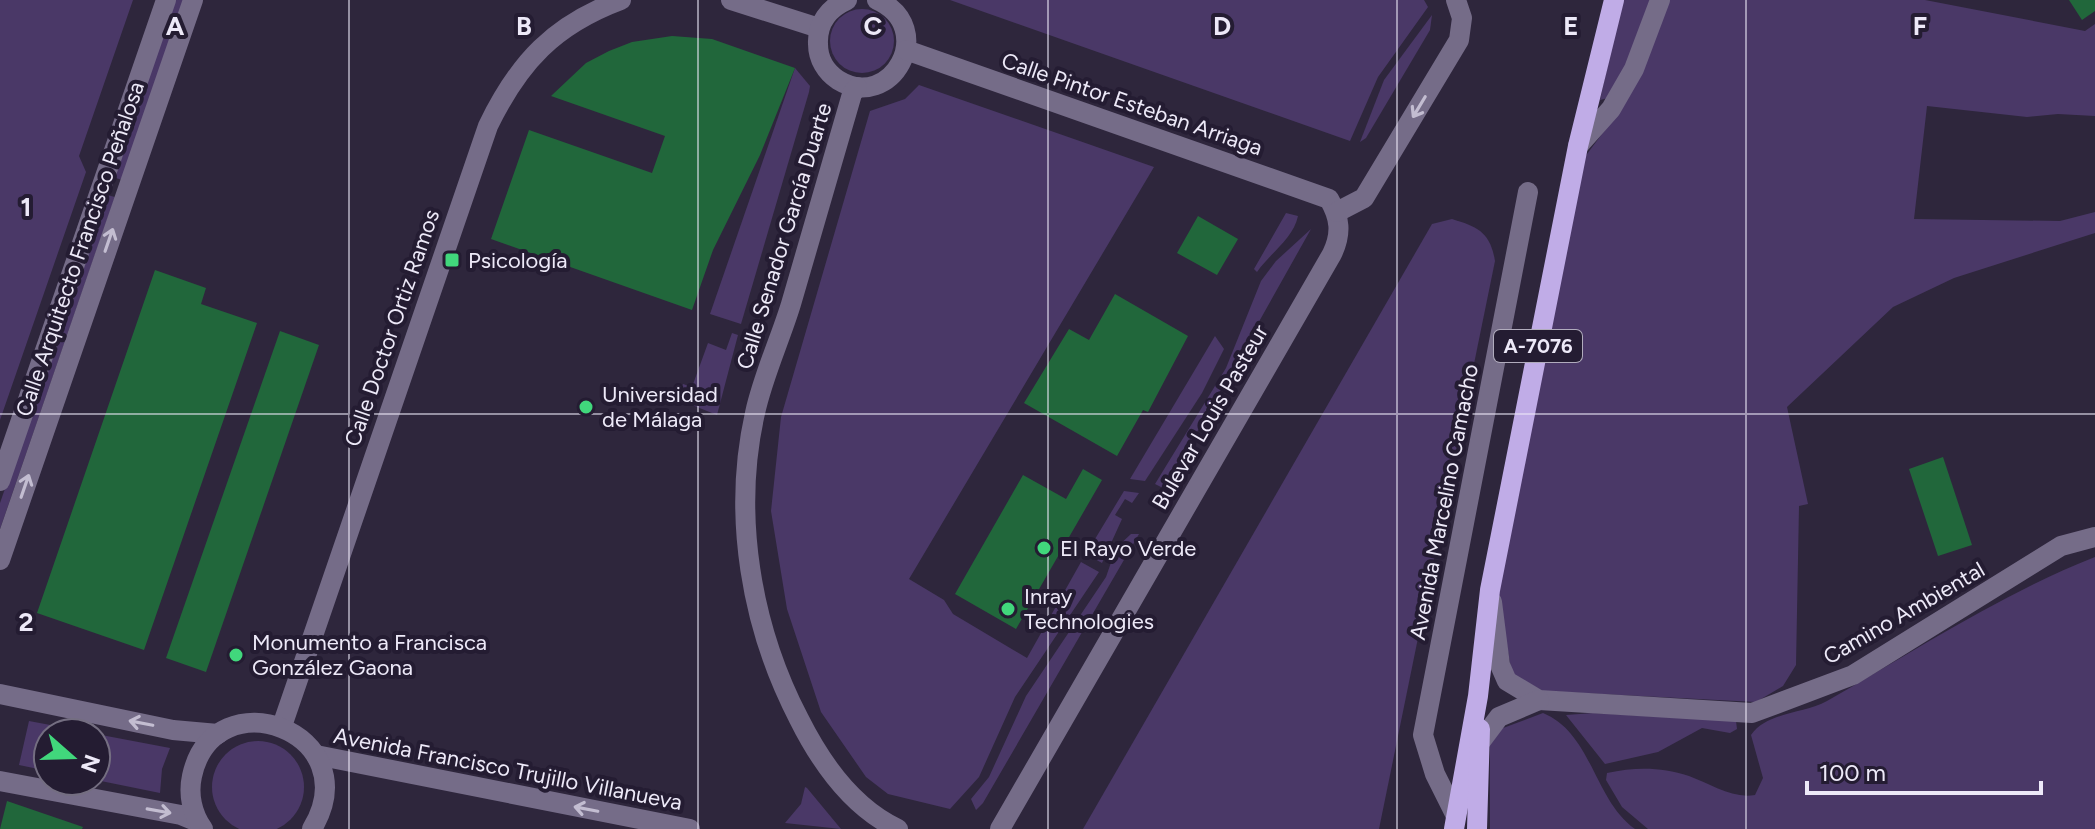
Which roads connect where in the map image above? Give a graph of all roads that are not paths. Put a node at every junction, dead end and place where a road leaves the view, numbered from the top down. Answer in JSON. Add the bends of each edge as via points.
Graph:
{"nodes":[{"id":1,"x":166,"y":0,"type":"edge"},
{"id":2,"x":193,"y":0,"type":"edge"},
{"id":3,"x":621,"y":0,"type":"edge"},
{"id":4,"x":731,"y":0,"type":"edge"},
{"id":5,"x":847,"y":0,"type":"edge"},
{"id":6,"x":877,"y":0,"type":"edge"},
{"id":7,"x":1456,"y":0,"type":"edge"},
{"id":8,"x":1614,"y":0,"type":"edge"},
{"id":9,"x":1660,"y":0,"type":"edge"},
{"id":10,"x":819,"y":28,"type":"junction"},
{"id":11,"x":906,"y":50,"type":"junction"},
{"id":12,"x":857,"y":87,"type":"junction"},
{"id":13,"x":1578,"y":146,"type":"junction"},
{"id":14,"x":1528,"y":192,"type":"dead end"},
{"id":15,"x":1337,"y":212,"type":"junction"},
{"id":16,"x":0,"y":481,"type":"edge"},
{"id":17,"x":2095,"y":537,"type":"edge"},
{"id":18,"x":0,"y":560,"type":"edge"},
{"id":19,"x":1490,"y":590,"type":"junction"},
{"id":20,"x":0,"y":694,"type":"edge"},
{"id":21,"x":1478,"y":696,"type":"junction"},
{"id":22,"x":1539,"y":700,"type":"junction"},
{"id":23,"x":282,"y":726,"type":"junction"},
{"id":24,"x":218,"y":734,"type":"junction"},
{"id":25,"x":1481,"y":741,"type":"junction"},
{"id":26,"x":316,"y":755,"type":"junction"},
{"id":27,"x":0,"y":781,"type":"edge"},
{"id":28,"x":1455,"y":822,"type":"edge"},
{"id":29,"x":201,"y":826,"type":"edge"},
{"id":30,"x":312,"y":829,"type":"edge"},
{"id":31,"x":690,"y":829,"type":"edge"},
{"id":32,"x":898,"y":829,"type":"edge"},
{"id":33,"x":1000,"y":829,"type":"edge"},
{"id":34,"x":1477,"y":829,"type":"edge"}],
"edges":[{"from":1,"to":16,"type":"street","name":"Calle Arquitecto Francisco Peñalosa"},
{"from":18,"to":2,"type":"street","name":"Calle Arquitecto Francisco Peñalosa","one_way":true},
{"from":3,"to":23,"type":"street","name":"Calle Doctor Ortiz Ramos","via":[[547,41],[519,69],[488,126]]},
{"from":4,"to":10,"type":"street"},
{"from":5,"to":10,"type":"street","via":[[827,14]]},
{"from":6,"to":11,"type":"street","via":[[903,24]]},
{"from":7,"to":15,"type":"street","one_way":true,"via":[[1462,18],[1459,40],[1364,198]]},
{"from":8,"to":13,"type":"main road","name":"Avenida Marcelino Camacho","number":"A-7076"},
{"from":9,"to":13,"type":"street","via":[[1626,83]]},
{"from":10,"to":12,"type":"street","via":[[823,65]]},
{"from":11,"to":12,"type":"street","via":[[902,63],[883,82]]},
{"from":11,"to":15,"type":"street","name":"Calle Pintor Esteban Arriaga","via":[[1329,199]]},
{"from":12,"to":32,"type":"street","name":"Calle Senador García Duarte","via":[[755,412],[747,478],[748,558],[765,638],[806,734],[868,813]]},
{"from":13,"to":19,"type":"main road","name":"Avenida Marcelino Camacho","number":"A-7076"},
{"from":14,"to":28,"type":"street","name":"Avenida Marcelino Camacho","via":[[1423,735]]},
{"from":15,"to":33,"type":"street","name":"Bulevar Louis Pasteur","via":[[1338,242],[1332,254]]},
{"from":17,"to":22,"type":"street","name":"Camino Ambiental","via":[[2061,546],[1853,675],[1752,713]]},
{"from":19,"to":21,"type":"main road","name":"Avenida Marcelino Camacho","number":"A-7076"},
{"from":19,"to":22,"type":"street","name":"Camino Ambiental","via":[[1507,681]]},
{"from":24,"to":20,"type":"street","one_way":true,"via":[[173,730]]},
{"from":21,"to":25,"type":"main road","name":"Avenida Marcelino Camacho","number":"A-7076"},
{"from":21,"to":28,"type":"main road","name":"Avenida Marcelino Camacho","number":"A-7076"},
{"from":22,"to":25,"type":"street","name":"Camino Ambiental","via":[[1499,717]]},
{"from":23,"to":24,"type":"street","via":[[260,722]]},
{"from":23,"to":26,"type":"street"},
{"from":24,"to":29,"type":"street","via":[[195,765],[192,804]]},
{"from":25,"to":34,"type":"main road","name":"Avenida Marcelino Camacho","number":"A-7076"},
{"from":26,"to":30,"type":"street","via":[[325,795]]},
{"from":31,"to":26,"type":"street","name":"Avenida Francisco Trujillo Villanueva","one_way":true},
{"from":27,"to":29,"type":"street","one_way":true,"via":[[181,815]]}]}
